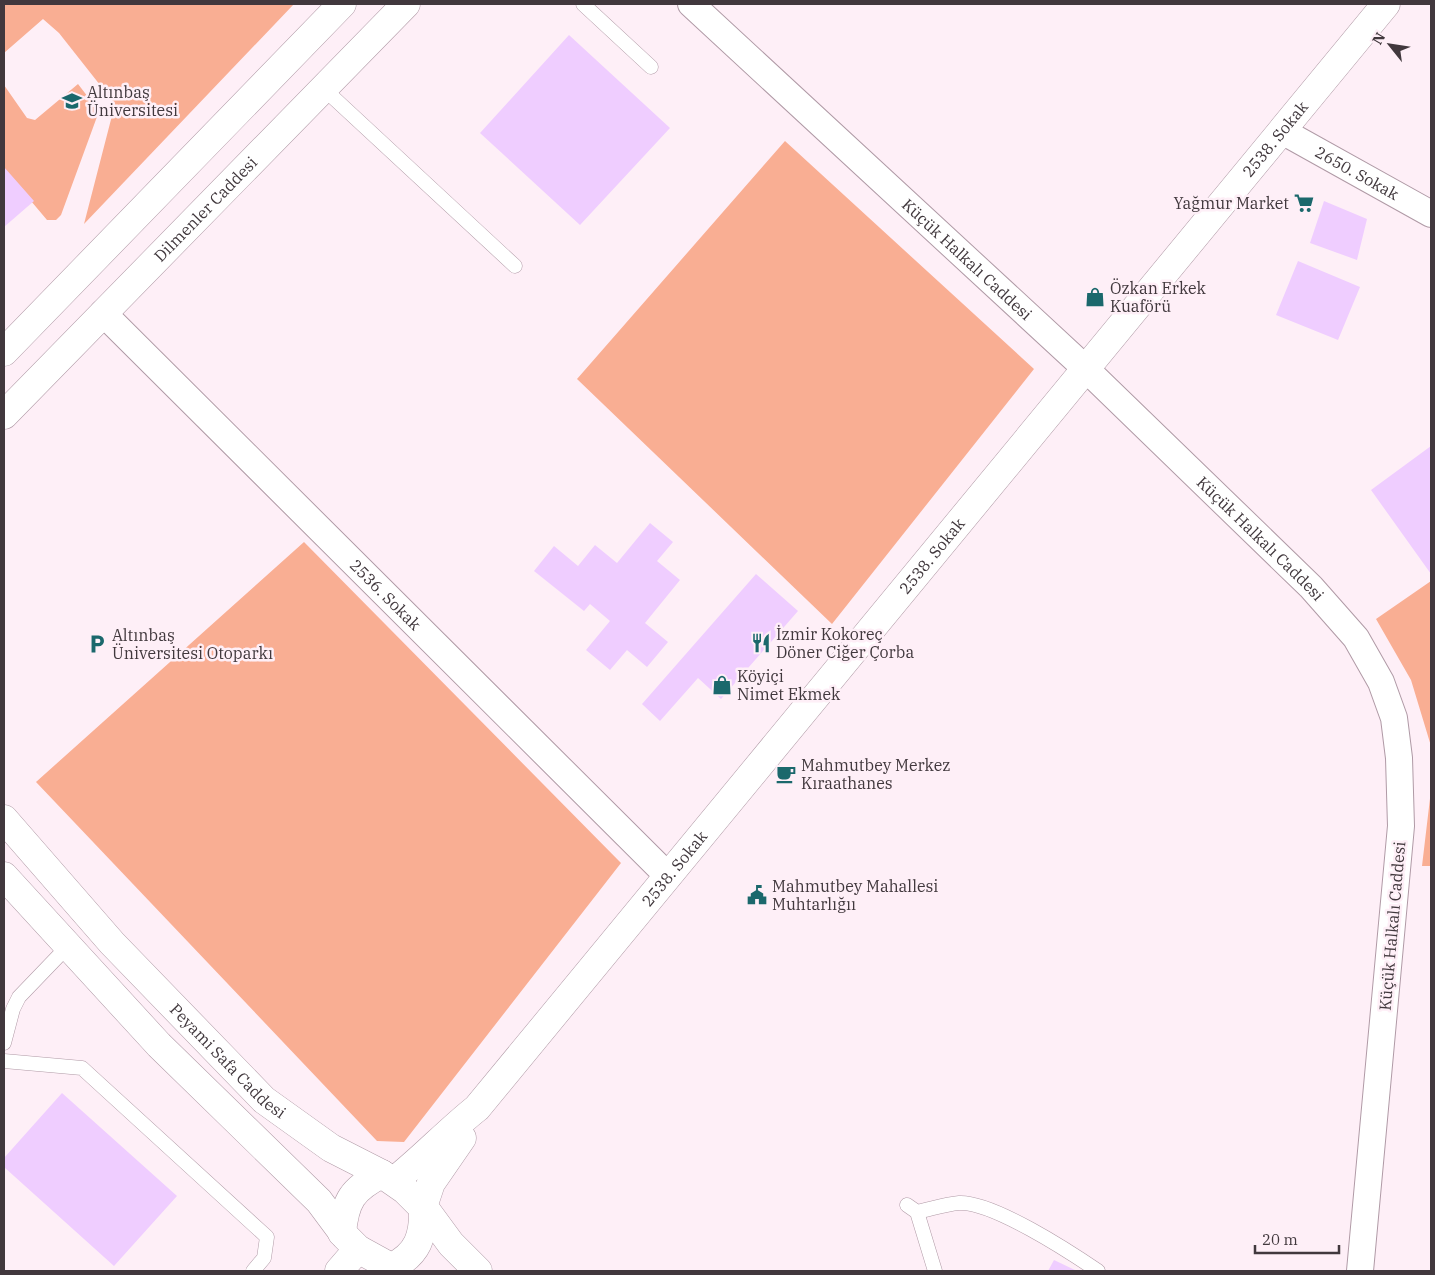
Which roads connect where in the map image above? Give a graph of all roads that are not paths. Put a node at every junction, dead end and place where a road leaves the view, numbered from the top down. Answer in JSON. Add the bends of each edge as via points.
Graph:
{"nodes":[{"id":1,"x":342,"y":4,"type":"edge"},
{"id":2,"x":406,"y":4,"type":"edge"},
{"id":3,"x":582,"y":4,"type":"edge"},
{"id":4,"x":692,"y":4,"type":"edge"},
{"id":5,"x":1386,"y":4,"type":"edge"},
{"id":6,"x":651,"y":67,"type":"dead end"},
{"id":7,"x":323,"y":88,"type":"junction"},
{"id":8,"x":1282,"y":131,"type":"junction"},
{"id":9,"x":1431,"y":214,"type":"edge"},
{"id":10,"x":514,"y":266,"type":"dead end"},
{"id":11,"x":103,"y":313,"type":"junction"},
{"id":12,"x":4,"y":352,"type":"edge"},
{"id":13,"x":1086,"y":369,"type":"junction"},
{"id":14,"x":4,"y":415,"type":"edge"},
{"id":15,"x":4,"y":819,"type":"edge"},
{"id":16,"x":4,"y":876,"type":"edge"},
{"id":17,"x":668,"y":876,"type":"junction"},
{"id":18,"x":68,"y":946,"type":"junction"},
{"id":19,"x":4,"y":1043,"type":"edge"},
{"id":20,"x":4,"y":1061,"type":"edge"},
{"id":21,"x":478,"y":1108,"type":"junction"},
{"id":22,"x":388,"y":1178,"type":"junction"},
{"id":23,"x":423,"y":1208,"type":"junction"},
{"id":24,"x":350,"y":1241,"type":"junction"},
{"id":25,"x":395,"y":1269,"type":"edge"},
{"id":26,"x":252,"y":1271,"type":"edge"},
{"id":27,"x":339,"y":1271,"type":"edge"},
{"id":28,"x":478,"y":1271,"type":"edge"},
{"id":29,"x":935,"y":1271,"type":"edge"},
{"id":30,"x":1098,"y":1271,"type":"edge"},
{"id":31,"x":1360,"y":1271,"type":"edge"}],
"edges":[{"from":1,"to":12,"type":"street"},
{"from":2,"to":7,"type":"street","name":"Dilmenler Caddesi"},
{"from":3,"to":6,"type":"lane"},
{"from":4,"to":13,"type":"street","name":"Küçük Halkalı Caddesi"},
{"from":5,"to":8,"type":"street","name":"2538. Sokak"},
{"from":7,"to":10,"type":"lane"},
{"from":7,"to":11,"type":"street","name":"Dilmenler Caddesi"},
{"from":8,"to":9,"type":"street","name":"2650. Sokak"},
{"from":8,"to":13,"type":"street","name":"2538. Sokak"},
{"from":11,"to":14,"type":"street","name":"Dilmenler Caddesi"},
{"from":11,"to":17,"type":"street","name":"2536. Sokak"},
{"from":13,"to":17,"type":"street","name":"2538. Sokak"},
{"from":13,"to":31,"type":"street","name":"Küçük Halkalı Caddesi","via":[[1343,623],[1356,638],[1381,682],[1394,718],[1401,826]]},
{"from":15,"to":22,"type":"street","name":"Peyami Safa Caddesi","via":[[112,943],[264,1100],[330,1148]]},
{"from":16,"to":18,"type":"street"},
{"from":17,"to":21,"type":"street","name":"2538. Sokak"},
{"from":18,"to":19,"type":"lane","via":[[19,997]]},
{"from":18,"to":24,"type":"street","via":[[159,1045],[319,1201]]},
{"from":20,"to":26,"type":"lane","via":[[82,1068],[267,1237],[264,1258]]},
{"from":21,"to":22,"type":"street","via":[[424,1156]]},
{"from":21,"to":23,"type":"street","via":[[470,1127],[431,1183]]},
{"from":22,"to":23,"type":"street","name":"Peyami Safa Caddesi"},
{"from":22,"to":24,"type":"street","via":[[366,1182],[348,1201],[344,1214]]},
{"from":23,"to":25,"type":"street","via":[[424,1224],[416,1247]]},
{"from":23,"to":28,"type":"street","name":"Peyami Safa Caddesi","via":[[451,1244]]},
{"from":24,"to":25,"type":"street"},
{"from":24,"to":27,"type":"street"},
{"from":29,"to":30,"type":"lane","via":[[912,1208],[960,1203],[989,1210],[1063,1247]]}]}
